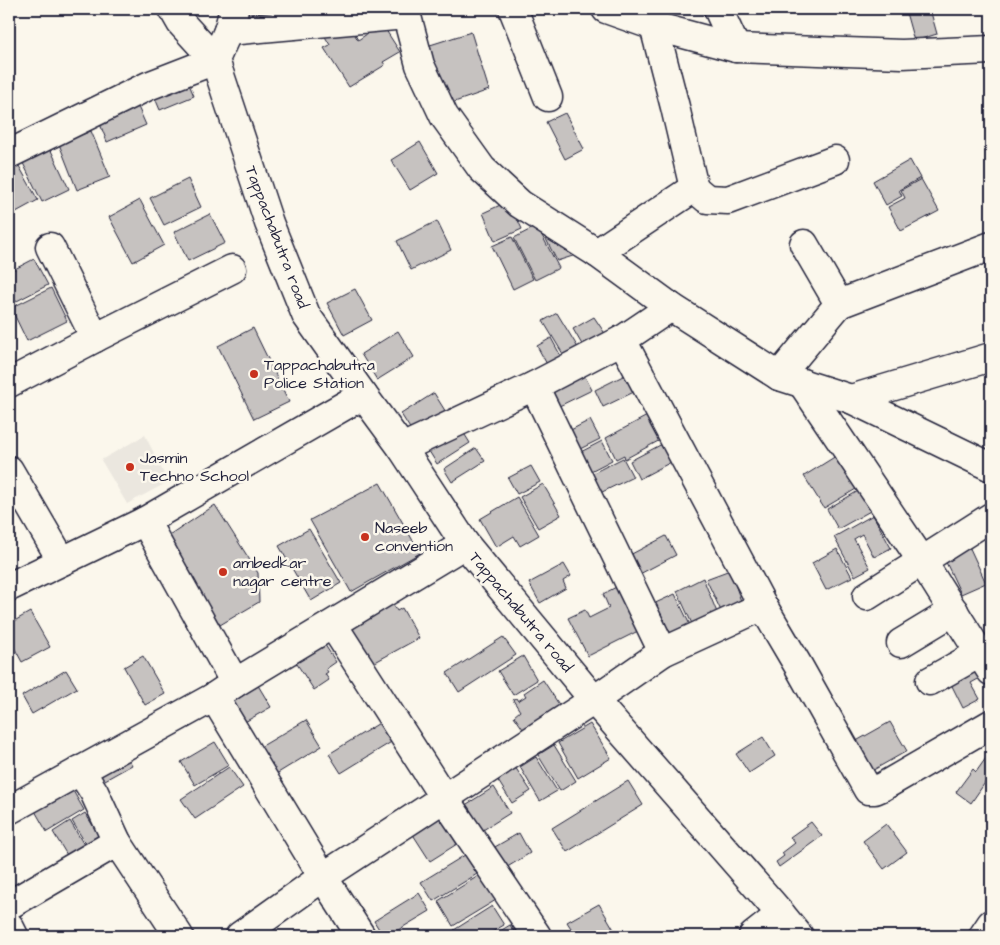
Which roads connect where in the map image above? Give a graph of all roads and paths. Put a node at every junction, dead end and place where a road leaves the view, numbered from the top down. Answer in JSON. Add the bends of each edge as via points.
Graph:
{"nodes":[{"id":1,"x":173,"y":9,"type":"edge"},
{"id":2,"x":513,"y":9,"type":"edge"},
{"id":3,"x":606,"y":9,"type":"edge"},
{"id":4,"x":718,"y":9,"type":"edge"},
{"id":5,"x":406,"y":12,"type":"edge"},
{"id":6,"x":231,"y":20,"type":"edge"},
{"id":7,"x":654,"y":26,"type":"junction"},
{"id":8,"x":736,"y":48,"type":"junction"},
{"id":9,"x":991,"y":50,"type":"edge"},
{"id":10,"x":215,"y":60,"type":"junction"},
{"id":11,"x":548,"y":98,"type":"dead end"},
{"id":12,"x":9,"y":154,"type":"edge"},
{"id":13,"x":835,"y":160,"type":"dead end"},
{"id":14,"x":694,"y":188,"type":"junction"},
{"id":15,"x":804,"y":244,"type":"dead end"},
{"id":16,"x":991,"y":246,"type":"edge"},
{"id":17,"x":50,"y":247,"type":"dead end"},
{"id":18,"x":597,"y":253,"type":"junction"},
{"id":19,"x":232,"y":269,"type":"dead end"},
{"id":20,"x":839,"y":304,"type":"junction"},
{"id":21,"x":671,"y":307,"type":"junction"},
{"id":22,"x":95,"y":338,"type":"junction"},
{"id":23,"x":622,"y":340,"type":"junction"},
{"id":24,"x":991,"y":357,"type":"edge"},
{"id":25,"x":790,"y":380,"type":"junction"},
{"id":26,"x":9,"y":384,"type":"edge"},
{"id":27,"x":534,"y":386,"type":"junction"},
{"id":28,"x":363,"y":395,"type":"junction"},
{"id":29,"x":851,"y":399,"type":"junction"},
{"id":30,"x":402,"y":448,"type":"junction"},
{"id":31,"x":991,"y":467,"type":"edge"},
{"id":32,"x":9,"y":470,"type":"edge"},
{"id":33,"x":991,"y":516,"type":"edge"},
{"id":34,"x":145,"y":521,"type":"junction"},
{"id":35,"x":465,"y":544,"type":"junction"},
{"id":36,"x":62,"y":561,"type":"junction"},
{"id":37,"x":922,"y":561,"type":"junction"},
{"id":38,"x":9,"y":587,"type":"edge"},
{"id":39,"x":868,"y":596,"type":"dead end"},
{"id":40,"x":763,"y":606,"type":"junction"},
{"id":41,"x":954,"y":611,"type":"junction"},
{"id":42,"x":333,"y":625,"type":"junction"},
{"id":43,"x":901,"y":643,"type":"dead end"},
{"id":44,"x":663,"y":652,"type":"junction"},
{"id":45,"x":986,"y":662,"type":"edge"},
{"id":46,"x":930,"y":681,"type":"dead end"},
{"id":47,"x":225,"y":690,"type":"junction"},
{"id":48,"x":594,"y":700,"type":"junction"},
{"id":49,"x":991,"y":724,"type":"edge"},
{"id":50,"x":80,"y":770,"type":"junction"},
{"id":51,"x":444,"y":798,"type":"junction"},
{"id":52,"x":9,"y":810,"type":"edge"},
{"id":53,"x":117,"y":842,"type":"junction"},
{"id":54,"x":323,"y":877,"type":"junction"},
{"id":55,"x":9,"y":905,"type":"edge"},
{"id":56,"x":781,"y":914,"type":"junction"},
{"id":57,"x":991,"y":924,"type":"edge"},
{"id":58,"x":9,"y":926,"type":"edge"},
{"id":59,"x":14,"y":936,"type":"edge"},
{"id":60,"x":179,"y":936,"type":"edge"},
{"id":61,"x":240,"y":936,"type":"edge"},
{"id":62,"x":361,"y":936,"type":"edge"},
{"id":63,"x":537,"y":936,"type":"edge"},
{"id":64,"x":753,"y":936,"type":"edge"},
{"id":65,"x":799,"y":936,"type":"edge"},
{"id":66,"x":983,"y":936,"type":"edge"}],
"edges":[{"from":1,"to":10,"type":"street","name":"Tappachabutra road","via":[[181,23]]},
{"from":2,"to":11,"type":"street"},
{"from":3,"to":7,"type":"street"},
{"from":4,"to":8,"type":"street"},
{"from":5,"to":6,"type":"street"},
{"from":5,"to":18,"type":"street","via":[[420,65],[444,116],[482,169],[520,204]]},
{"from":6,"to":10,"type":"street"},
{"from":7,"to":8,"type":"street"},
{"from":7,"to":14,"type":"street"},
{"from":8,"to":9,"type":"street","via":[[902,54]]},
{"from":10,"to":12,"type":"street","via":[[148,86]]},
{"from":10,"to":28,"type":"street","name":"Tappachabutra road","via":[[268,223],[306,315]]},
{"from":13,"to":14,"type":"street","via":[[728,200],[707,199]]},
{"from":14,"to":18,"type":"street"},
{"from":15,"to":20,"type":"street"},
{"from":16,"to":20,"type":"street"},
{"from":17,"to":22,"type":"street"},
{"from":18,"to":21,"type":"street"},
{"from":19,"to":22,"type":"street"},
{"from":20,"to":25,"type":"street"},
{"from":21,"to":23,"type":"street"},
{"from":21,"to":25,"type":"street"},
{"from":22,"to":26,"type":"street"},
{"from":23,"to":27,"type":"street"},
{"from":23,"to":40,"type":"street"},
{"from":24,"to":29,"type":"street"},
{"from":25,"to":29,"type":"street"},
{"from":25,"to":37,"type":"street"},
{"from":27,"to":30,"type":"street"},
{"from":27,"to":44,"type":"street"},
{"from":28,"to":30,"type":"street","name":"Tappachabutra road"},
{"from":28,"to":34,"type":"street"},
{"from":29,"to":31,"type":"street"},
{"from":30,"to":35,"type":"street","name":"Tappachabutra road"},
{"from":32,"to":36,"type":"street"},
{"from":33,"to":37,"type":"street"},
{"from":34,"to":36,"type":"street"},
{"from":34,"to":47,"type":"street"},
{"from":35,"to":42,"type":"street"},
{"from":35,"to":48,"type":"street","name":"Tappachabutra road"},
{"from":36,"to":38,"type":"street"},
{"from":37,"to":39,"type":"street"},
{"from":37,"to":41,"type":"street"},
{"from":40,"to":44,"type":"street"},
{"from":40,"to":49,"type":"street","via":[[868,790],[882,787]]},
{"from":41,"to":43,"type":"street"},
{"from":41,"to":45,"type":"street"},
{"from":42,"to":47,"type":"street"},
{"from":42,"to":51,"type":"street"},
{"from":44,"to":48,"type":"street"},
{"from":45,"to":46,"type":"street"},
{"from":47,"to":50,"type":"street"},
{"from":47,"to":54,"type":"street"},
{"from":48,"to":51,"type":"street"},
{"from":48,"to":56,"type":"street","name":"Tappachabutra road"},
{"from":50,"to":52,"type":"street"},
{"from":50,"to":53,"type":"street"},
{"from":51,"to":54,"type":"street"},
{"from":51,"to":63,"type":"street"},
{"from":53,"to":55,"type":"street"},
{"from":53,"to":60,"type":"street"},
{"from":54,"to":61,"type":"street"},
{"from":54,"to":62,"type":"street"},
{"from":56,"to":64,"type":"street"},
{"from":56,"to":65,"type":"street","name":"Tappachabutra road"},
{"from":57,"to":66,"type":"street"},
{"from":58,"to":59,"type":"street"}]}
